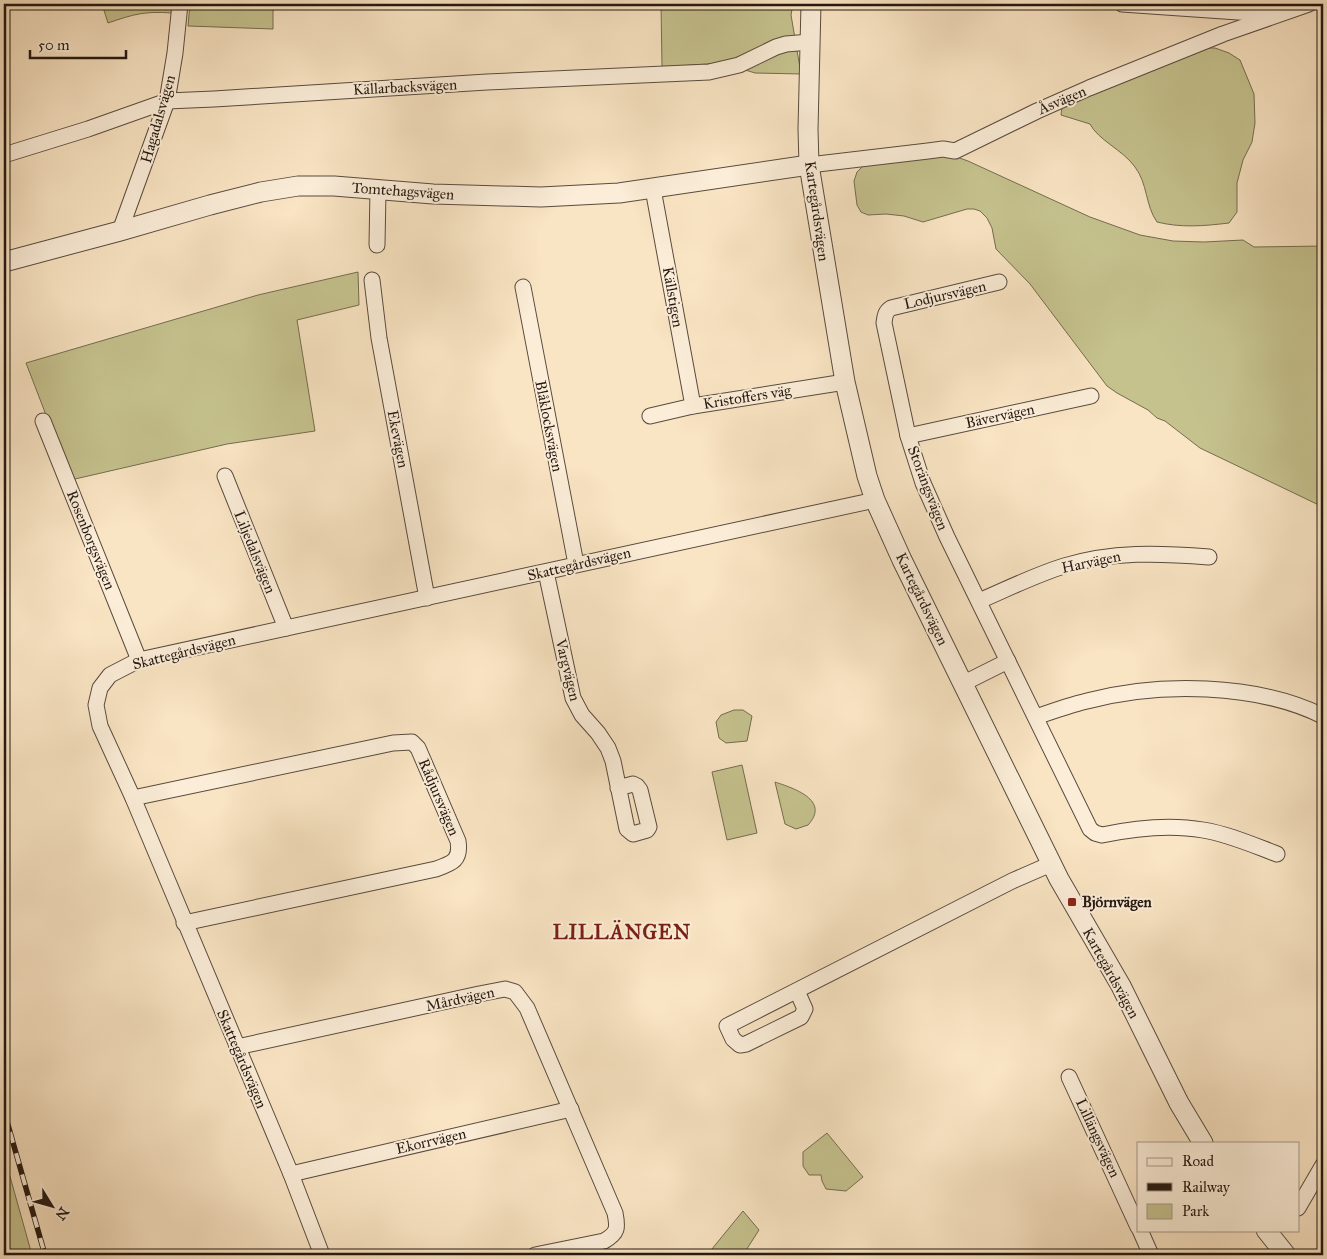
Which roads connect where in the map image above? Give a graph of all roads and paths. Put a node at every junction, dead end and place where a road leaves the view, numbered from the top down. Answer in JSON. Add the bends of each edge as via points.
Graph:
{"nodes":[{"id":1,"x":180,"y":4,"type":"edge"},
{"id":2,"x":811,"y":4,"type":"edge"},
{"id":3,"x":1122,"y":4,"type":"edge"},
{"id":4,"x":1309,"y":4,"type":"edge"},
{"id":5,"x":1218,"y":11,"type":"junction"},
{"id":6,"x":1276,"y":14,"type":"junction"},
{"id":7,"x":1223,"y":34,"type":"junction"},
{"id":8,"x":810,"y":42,"type":"junction"},
{"id":9,"x":167,"y":101,"type":"junction"},
{"id":10,"x":4,"y":155,"type":"edge"},
{"id":11,"x":810,"y":165,"type":"junction"},
{"id":12,"x":653,"y":189,"type":"junction"},
{"id":13,"x":378,"y":190,"type":"junction"},
{"id":14,"x":120,"y":231,"type":"junction"},
{"id":15,"x":377,"y":245,"type":"dead end"},
{"id":16,"x":4,"y":262,"type":"edge"},
{"id":17,"x":372,"y":280,"type":"dead end"},
{"id":18,"x":999,"y":282,"type":"dead end"},
{"id":19,"x":523,"y":287,"type":"dead end"},
{"id":20,"x":891,"y":308,"type":"joint"},
{"id":21,"x":845,"y":382,"type":"junction"},
{"id":22,"x":1091,"y":396,"type":"dead end"},
{"id":23,"x":693,"y":406,"type":"junction"},
{"id":24,"x":650,"y":416,"type":"dead end"},
{"id":25,"x":44,"y":421,"type":"dead end"},
{"id":26,"x":908,"y":436,"type":"junction"},
{"id":27,"x":225,"y":476,"type":"dead end"},
{"id":28,"x":874,"y":500,"type":"junction"},
{"id":29,"x":1209,"y":558,"type":"dead end"},
{"id":30,"x":576,"y":564,"type":"junction"},
{"id":31,"x":546,"y":572,"type":"junction"},
{"id":32,"x":427,"y":598,"type":"junction"},
{"id":33,"x":979,"y":601,"type":"junction"},
{"id":34,"x":286,"y":628,"type":"junction"},
{"id":35,"x":139,"y":660,"type":"junction"},
{"id":36,"x":1008,"y":660,"type":"junction"},
{"id":37,"x":964,"y":683,"type":"junction"},
{"id":38,"x":1323,"y":716,"type":"edge"},
{"id":39,"x":1036,"y":717,"type":"junction"},
{"id":40,"x":618,"y":788,"type":"dead end"},
{"id":41,"x":133,"y":798,"type":"junction"},
{"id":42,"x":1277,"y":854,"type":"dead end"},
{"id":43,"x":1051,"y":864,"type":"junction"},
{"id":44,"x":184,"y":923,"type":"junction"},
{"id":45,"x":797,"y":991,"type":"junction"},
{"id":46,"x":237,"y":1047,"type":"junction"},
{"id":47,"x":1069,"y":1077,"type":"dead end"},
{"id":48,"x":571,"y":1109,"type":"junction"},
{"id":49,"x":1202,"y":1142,"type":"edge"},
{"id":50,"x":1323,"y":1165,"type":"edge"},
{"id":51,"x":291,"y":1174,"type":"junction"},
{"id":52,"x":1300,"y":1205,"type":"edge"},
{"id":53,"x":1137,"y":1225,"type":"edge"},
{"id":54,"x":1140,"y":1232,"type":"edge"},
{"id":55,"x":1273,"y":1233,"type":"edge"},
{"id":56,"x":322,"y":1255,"type":"edge"},
{"id":57,"x":535,"y":1255,"type":"edge"},
{"id":58,"x":1151,"y":1255,"type":"edge"},
{"id":59,"x":1286,"y":1255,"type":"edge"}],
"edges":[{"from":1,"to":9,"type":"street","name":"Hagadalsvägen"},
{"from":2,"to":8,"type":"street","name":"Kartegårdsvägen"},
{"from":3,"to":5,"type":"street"},
{"from":4,"to":6,"type":"street","name":"Åsvägen"},
{"from":5,"to":6,"type":"street"},
{"from":5,"to":7,"type":"street"},
{"from":6,"to":7,"type":"street","name":"Åsvägen"},
{"from":7,"to":11,"type":"street","name":"Åsvägen","via":[[1037,111],[955,151],[942,149]]},
{"from":8,"to":9,"type":"street","name":"Källarbacksvägen","via":[[781,45],[738,65],[709,72]]},
{"from":8,"to":11,"type":"street","name":"Kartegårdsvägen"},
{"from":9,"to":10,"type":"street","name":"Källarbacksvägen"},
{"from":9,"to":14,"type":"street","name":"Hagadalsvägen"},
{"from":11,"to":12,"type":"street","name":"Tomtehagsvägen"},
{"from":11,"to":21,"type":"street","name":"Kartegårdsvägen"},
{"from":12,"to":13,"type":"street","name":"Tomtehagsvägen","via":[[542,198]]},
{"from":12,"to":23,"type":"street","name":"Källstigen"},
{"from":13,"to":14,"type":"street","name":"Tomtehagsvägen","via":[[315,185],[281,188]]},
{"from":13,"to":15,"type":"street"},
{"from":14,"to":16,"type":"street","name":"Tomtehagsvägen"},
{"from":17,"to":32,"type":"street","name":"Ekevägen","via":[[379,338]]},
{"from":18,"to":20,"type":"street","name":"Lodjursvägen"},
{"from":19,"to":30,"type":"street","name":"Blåklocksvägen"},
{"from":20,"to":26,"type":"street","name":"Storängsvägen","via":[[886,311],[884,323]]},
{"from":21,"to":23,"type":"street","name":"Kristoffers väg"},
{"from":21,"to":28,"type":"street","name":"Kartegårdsvägen"},
{"from":22,"to":26,"type":"street","name":"Bävervägen"},
{"from":23,"to":24,"type":"street","name":"Kristoffers väg"},
{"from":25,"to":35,"type":"street","name":"Rosenborgsvägen"},
{"from":26,"to":33,"type":"street","name":"Storängsvägen","via":[[929,498]]},
{"from":27,"to":34,"type":"street","name":"Liljedalsvägen"},
{"from":28,"to":30,"type":"street","name":"Skattegårdsvägen"},
{"from":28,"to":37,"type":"street","name":"Kartegårdsvägen"},
{"from":29,"to":33,"type":"street","name":"Harvägen","via":[[1136,553],[1089,560],[1065,566]]},
{"from":30,"to":31,"type":"street","name":"Skattegårdsvägen"},
{"from":31,"to":32,"type":"street","name":"Skattegårdsvägen"},
{"from":31,"to":40,"type":"street","name":"Vargvägen","via":[[573,698],[608,748]]},
{"from":32,"to":34,"type":"street","name":"Skattegårdsvägen"},
{"from":33,"to":36,"type":"street","name":"Storängsvägen"},
{"from":34,"to":35,"type":"street","name":"Skattegårdsvägen"},
{"from":35,"to":41,"type":"street","name":"Skattegårdsvägen","via":[[110,675],[100,688],[96,705],[100,726]]},
{"from":36,"to":37,"type":"street"},
{"from":36,"to":39,"type":"street","name":"Storängsvägen"},
{"from":37,"to":43,"type":"street","name":"Kartegårdsvägen"},
{"from":38,"to":39,"type":"street","via":[[1281,701],[1239,692],[1180,689],[1108,696]]},
{"from":39,"to":42,"type":"street","name":"Storängsvägen","via":[[1095,833],[1102,835],[1152,828],[1194,829],[1215,832]]},
{"from":41,"to":44,"type":"street","name":"Skattegårdsvägen"},
{"from":41,"to":44,"type":"street","name":"Rådjursvägen","via":[[393,743],[412,742],[418,748],[458,841],[457,858],[436,869]]},
{"from":43,"to":45,"type":"street"},
{"from":43,"to":49,"type":"street","name":"Kartegårdsvägen","via":[[1121,986],[1179,1103]]},
{"from":44,"to":46,"type":"street","name":"Skattegårdsvägen"},
{"from":45,"to":45,"type":"street","via":[[727,1026],[733,1039],[740,1045],[746,1044],[801,1016],[805,1009]]},
{"from":46,"to":48,"type":"street","name":"Mårdvägen","via":[[479,994],[511,990],[518,994],[527,1008]]},
{"from":46,"to":51,"type":"street","name":"Skattegårdsvägen"},
{"from":47,"to":53,"type":"street","name":"Lillängsvägen"},
{"from":48,"to":51,"type":"street","name":"Ekorrvägen"},
{"from":48,"to":57,"type":"street","name":"Mårdvägen","via":[[615,1213],[616,1232],[604,1241]]},
{"from":50,"to":52,"type":"street"},
{"from":51,"to":56,"type":"street","name":"Skattegårdsvägen"},
{"from":54,"to":58,"type":"street","name":"Lillängsvägen"},
{"from":55,"to":59,"type":"street"}]}
